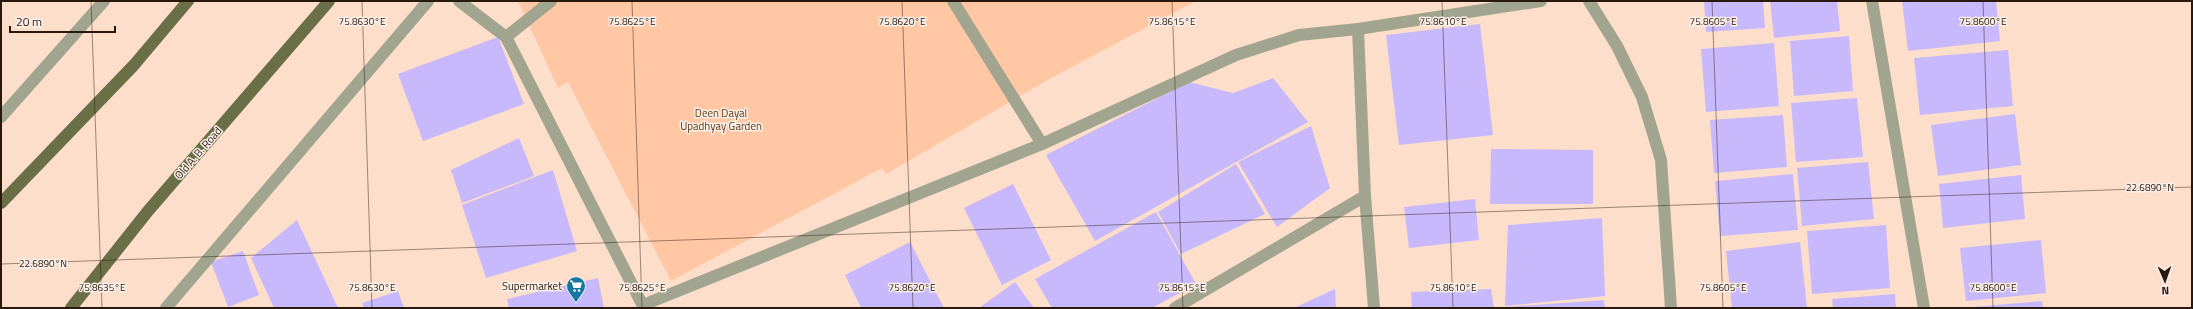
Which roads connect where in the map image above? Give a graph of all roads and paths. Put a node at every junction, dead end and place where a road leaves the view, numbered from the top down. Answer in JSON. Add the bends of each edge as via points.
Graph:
{"nodes":[{"id":1,"x":104,"y":1,"type":"edge"},
{"id":2,"x":188,"y":1,"type":"edge"},
{"id":3,"x":329,"y":1,"type":"edge"},
{"id":4,"x":428,"y":1,"type":"edge"},
{"id":5,"x":459,"y":1,"type":"edge"},
{"id":6,"x":551,"y":1,"type":"edge"},
{"id":7,"x":952,"y":1,"type":"edge"},
{"id":8,"x":1541,"y":1,"type":"edge"},
{"id":9,"x":1589,"y":1,"type":"edge"},
{"id":10,"x":1872,"y":1,"type":"edge"},
{"id":11,"x":1358,"y":29,"type":"junction"},
{"id":12,"x":506,"y":36,"type":"junction"},
{"id":13,"x":1,"y":117,"type":"edge"},
{"id":14,"x":1042,"y":144,"type":"junction"},
{"id":15,"x":1365,"y":196,"type":"junction"},
{"id":16,"x":1,"y":203,"type":"edge"},
{"id":17,"x":643,"y":306,"type":"edge"},
{"id":18,"x":71,"y":308,"type":"edge"},
{"id":19,"x":166,"y":308,"type":"edge"},
{"id":20,"x":1175,"y":308,"type":"edge"},
{"id":21,"x":1374,"y":308,"type":"edge"},
{"id":22,"x":1671,"y":308,"type":"edge"},
{"id":23,"x":1924,"y":308,"type":"edge"}],
"edges":[{"from":1,"to":13,"type":"street"},
{"from":2,"to":16,"type":"main road","via":[[134,65]]},
{"from":3,"to":18,"type":"main road","name":"Old A. B. Road","via":[[148,211]]},
{"from":4,"to":19,"type":"street"},
{"from":5,"to":12,"type":"street"},
{"from":6,"to":12,"type":"street"},
{"from":7,"to":14,"type":"street"},
{"from":8,"to":11,"type":"street"},
{"from":9,"to":22,"type":"street","via":[[1617,46],[1642,97],[1661,160]]},
{"from":10,"to":23,"type":"street"},
{"from":11,"to":14,"type":"street","via":[[1299,35],[1236,55]]},
{"from":11,"to":15,"type":"street"},
{"from":12,"to":17,"type":"street"},
{"from":14,"to":17,"type":"street"},
{"from":15,"to":20,"type":"street"},
{"from":15,"to":21,"type":"street"}]}
